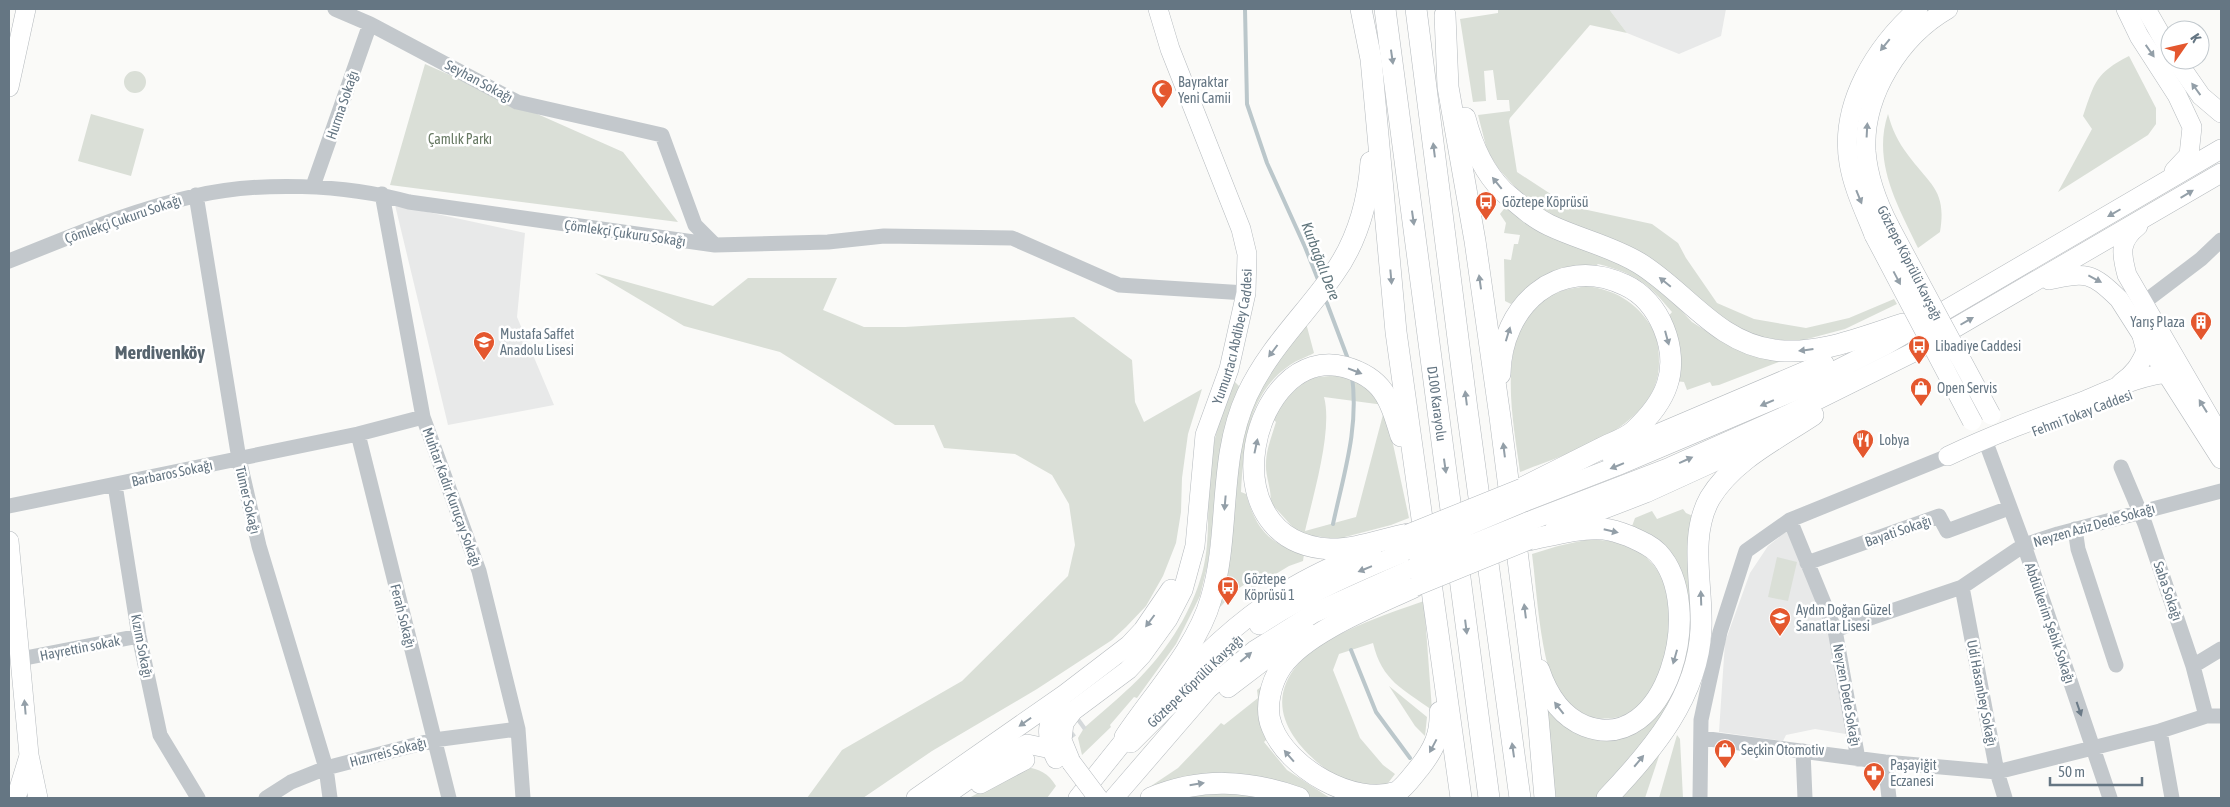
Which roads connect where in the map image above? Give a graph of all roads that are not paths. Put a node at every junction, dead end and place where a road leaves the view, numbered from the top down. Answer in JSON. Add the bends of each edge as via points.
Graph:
{"nodes":[{"id":1,"x":26,"y":9,"type":"edge"},
{"id":2,"x":335,"y":9,"type":"edge"},
{"id":3,"x":1158,"y":9,"type":"edge"},
{"id":4,"x":1361,"y":9,"type":"edge"},
{"id":5,"x":1369,"y":9,"type":"edge"},
{"id":6,"x":1385,"y":9,"type":"edge"},
{"id":7,"x":1416,"y":9,"type":"edge"},
{"id":8,"x":1918,"y":9,"type":"edge"},
{"id":9,"x":1948,"y":9,"type":"edge"},
{"id":10,"x":2126,"y":9,"type":"edge"},
{"id":11,"x":2146,"y":9,"type":"edge"},
{"id":12,"x":1444,"y":12,"type":"edge"},
{"id":13,"x":370,"y":24,"type":"junction"},
{"id":14,"x":2160,"y":34,"type":"edge"},
{"id":15,"x":1371,"y":59,"type":"junction"},
{"id":16,"x":2183,"y":70,"type":"edge"},
{"id":17,"x":9,"y":87,"type":"edge"},
{"id":18,"x":1374,"y":89,"type":"junction"},
{"id":19,"x":2221,"y":113,"type":"edge"},
{"id":20,"x":2221,"y":149,"type":"edge"},
{"id":21,"x":2221,"y":173,"type":"edge"},
{"id":22,"x":313,"y":186,"type":"junction"},
{"id":23,"x":2157,"y":188,"type":"junction"},
{"id":24,"x":382,"y":194,"type":"junction"},
{"id":25,"x":196,"y":195,"type":"junction"},
{"id":26,"x":2153,"y":214,"type":"junction"},
{"id":27,"x":1882,"y":231,"type":"junction"},
{"id":28,"x":2221,"y":240,"type":"edge"},
{"id":29,"x":715,"y":245,"type":"junction"},
{"id":30,"x":9,"y":261,"type":"edge"},
{"id":31,"x":2010,"y":272,"type":"junction"},
{"id":32,"x":2031,"y":284,"type":"junction"},
{"id":33,"x":1246,"y":293,"type":"junction"},
{"id":34,"x":2143,"y":303,"type":"junction"},
{"id":35,"x":1903,"y":324,"type":"junction"},
{"id":36,"x":2142,"y":334,"type":"junction"},
{"id":37,"x":1910,"y":354,"type":"junction"},
{"id":38,"x":2165,"y":372,"type":"junction"},
{"id":39,"x":2184,"y":374,"type":"junction"},
{"id":40,"x":2108,"y":391,"type":"junction"},
{"id":41,"x":2178,"y":393,"type":"junction"},
{"id":42,"x":1813,"y":415,"type":"junction"},
{"id":43,"x":423,"y":417,"type":"junction"},
{"id":44,"x":1500,"y":417,"type":"junction"},
{"id":45,"x":358,"y":434,"type":"junction"},
{"id":46,"x":2221,"y":437,"type":"edge"},
{"id":47,"x":1994,"y":441,"type":"junction"},
{"id":48,"x":1948,"y":456,"type":"joint"},
{"id":49,"x":239,"y":459,"type":"junction"},
{"id":50,"x":2221,"y":460,"type":"edge"},
{"id":51,"x":2121,"y":467,"type":"dead end"},
{"id":52,"x":115,"y":485,"type":"junction"},
{"id":53,"x":2221,"y":491,"type":"edge"},
{"id":54,"x":1198,"y":495,"type":"junction"},
{"id":55,"x":1523,"y":495,"type":"junction"},
{"id":56,"x":1420,"y":496,"type":"junction"},
{"id":57,"x":9,"y":506,"type":"edge"},
{"id":58,"x":2009,"y":508,"type":"junction"},
{"id":59,"x":2139,"y":512,"type":"junction"},
{"id":60,"x":1790,"y":520,"type":"junction"},
{"id":61,"x":2075,"y":529,"type":"junction"},
{"id":62,"x":1528,"y":531,"type":"junction"},
{"id":63,"x":9,"y":541,"type":"edge"},
{"id":64,"x":1409,"y":542,"type":"junction"},
{"id":65,"x":2024,"y":545,"type":"junction"},
{"id":66,"x":1351,"y":552,"type":"junction"},
{"id":67,"x":1808,"y":563,"type":"junction"},
{"id":68,"x":1413,"y":578,"type":"junction"},
{"id":69,"x":1962,"y":587,"type":"junction"},
{"id":70,"x":1183,"y":590,"type":"junction"},
{"id":71,"x":1436,"y":629,"type":"junction"},
{"id":72,"x":1835,"y":630,"type":"junction"},
{"id":73,"x":139,"y":636,"type":"junction"},
{"id":74,"x":1528,"y":639,"type":"junction"},
{"id":75,"x":2221,"y":649,"type":"edge"},
{"id":76,"x":20,"y":659,"type":"junction"},
{"id":77,"x":2116,"y":665,"type":"dead end"},
{"id":78,"x":2193,"y":666,"type":"junction"},
{"id":79,"x":1065,"y":694,"type":"junction"},
{"id":80,"x":2214,"y":716,"type":"edge"},
{"id":81,"x":1081,"y":720,"type":"tunnel mouth"},
{"id":82,"x":518,"y":729,"type":"junction"},
{"id":83,"x":2160,"y":731,"type":"junction"},
{"id":84,"x":1125,"y":737,"type":"junction"},
{"id":85,"x":1701,"y":738,"type":"junction"},
{"id":86,"x":434,"y":740,"type":"junction"},
{"id":87,"x":2092,"y":748,"type":"junction"},
{"id":88,"x":1051,"y":749,"type":"junction"},
{"id":89,"x":1802,"y":751,"type":"junction"},
{"id":90,"x":29,"y":755,"type":"junction"},
{"id":91,"x":1858,"y":759,"type":"junction"},
{"id":92,"x":1025,"y":760,"type":"dead end"},
{"id":93,"x":1885,"y":762,"type":"junction"},
{"id":94,"x":1067,"y":766,"type":"junction"},
{"id":95,"x":326,"y":768,"type":"junction"},
{"id":96,"x":1997,"y":772,"type":"junction"},
{"id":97,"x":1116,"y":796,"type":"edge"},
{"id":98,"x":14,"y":798,"type":"edge"},
{"id":99,"x":38,"y":798,"type":"edge"},
{"id":100,"x":198,"y":798,"type":"edge"},
{"id":101,"x":266,"y":798,"type":"edge"},
{"id":102,"x":330,"y":798,"type":"edge"},
{"id":103,"x":449,"y":798,"type":"edge"},
{"id":104,"x":523,"y":798,"type":"edge"},
{"id":105,"x":916,"y":798,"type":"edge"},
{"id":106,"x":942,"y":798,"type":"edge"},
{"id":107,"x":955,"y":798,"type":"edge"},
{"id":108,"x":1080,"y":798,"type":"edge"},
{"id":109,"x":1098,"y":798,"type":"edge"},
{"id":110,"x":1151,"y":798,"type":"edge"},
{"id":111,"x":1299,"y":798,"type":"edge"},
{"id":112,"x":1460,"y":798,"type":"edge"},
{"id":113,"x":1489,"y":798,"type":"edge"},
{"id":114,"x":1520,"y":798,"type":"edge"},
{"id":115,"x":1545,"y":798,"type":"edge"},
{"id":116,"x":1607,"y":798,"type":"edge"},
{"id":117,"x":1700,"y":798,"type":"edge"},
{"id":118,"x":1805,"y":798,"type":"edge"},
{"id":119,"x":1888,"y":798,"type":"edge"},
{"id":120,"x":2005,"y":798,"type":"edge"},
{"id":121,"x":2110,"y":798,"type":"edge"},
{"id":122,"x":2172,"y":798,"type":"edge"}],
"edges":[{"from":1,"to":17,"type":"main road"},
{"from":2,"to":13,"type":"street","name":"Seyhan Sokağı"},
{"from":3,"to":33,"type":"main road","name":"Yumurtacı Abdibey Caddesi","via":[[1170,50],[1241,229],[1247,254]]},
{"from":4,"to":15,"type":"highway"},
{"from":5,"to":15,"type":"highway"},
{"from":6,"to":113,"type":"highway","name":"D100 Karayolu","one_way":true},
{"from":114,"to":7,"type":"highway","one_way":true},
{"from":8,"to":27,"type":"main road","name":"Göztepe Köprülü Kavşağı","one_way":true,"via":[[1900,25],[1872,60],[1862,81],[1850,125],[1850,168],[1854,184]]},
{"from":27,"to":9,"type":"main road","name":"Göztepe Köprülü Kavşağı","one_way":true,"via":[[1866,150],[1868,118],[1895,58],[1934,17]]},
{"from":10,"to":23,"type":"main road","one_way":true,"via":[[2139,36],[2178,95],[2192,127],[2189,155]]},
{"from":11,"to":14,"type":"main road"},
{"from":35,"to":12,"type":"highway","one_way":true,"via":[[1824,348],[1799,352],[1751,344],[1730,335],[1704,317],[1682,295],[1640,263],[1618,251],[1546,224],[1529,213],[1502,189],[1486,169],[1471,141],[1457,90]]},
{"from":44,"to":12,"type":"highway","one_way":true,"via":[[1475,241],[1448,87]]},
{"from":13,"to":22,"type":"street","name":"Hurma Sokağı"},
{"from":13,"to":29,"type":"street","name":"Seyhan Sokağı","via":[[517,102],[662,135],[694,225]]},
{"from":15,"to":18,"type":"highway"},
{"from":19,"to":16,"type":"main road","one_way":true,"via":[[2201,96]]},
{"from":18,"to":56,"type":"highway","one_way":true,"via":[[1396,332]]},
{"from":18,"to":84,"type":"highway","one_way":true,"via":[[1370,170],[1360,226],[1341,264],[1263,365],[1247,396],[1236,424],[1227,470],[1221,551],[1211,600],[1178,664]]},
{"from":20,"to":23,"type":"main road"},
{"from":26,"to":21,"type":"main road","one_way":true},
{"from":22,"to":24,"type":"street","name":"Çömlekçi Çukuru Sokağı"},
{"from":22,"to":25,"type":"street","name":"Çömlekçi Çukuru Sokağı"},
{"from":23,"to":31,"type":"main road","one_way":true},
{"from":24,"to":29,"type":"street","name":"Çömlekçi Çukuru Sokağı","via":[[409,202]]},
{"from":24,"to":43,"type":"street","name":"Muhtar Kadir Kuruçay Sokağı"},
{"from":25,"to":30,"type":"street","name":"Çömlekçi Çukuru Sokağı","via":[[148,208]]},
{"from":25,"to":49,"type":"street","name":"Tümer Sokağı"},
{"from":26,"to":32,"type":"main road"},
{"from":26,"to":34,"type":"main road","via":[[2132,231],[2121,254],[2126,276]]},
{"from":27,"to":47,"type":"main road","name":"Göztepe Köprülü Kavşağı","bridge":true,"via":[[1990,415]]},
{"from":27,"to":47,"type":"main road","name":"Göztepe Köprülü Kavşağı","one_way":true,"bridge":true,"via":[[1972,421]]},
{"from":28,"to":34,"type":"street","via":[[2201,260]]},
{"from":29,"to":33,"type":"street","name":"Çömlekçi Çukuru Sokağı","via":[[828,242],[884,236],[1012,238],[1119,285]]},
{"from":31,"to":35,"type":"main road"},
{"from":31,"to":55,"type":"main road","one_way":true,"via":[[1884,346],[1799,389],[1680,440]]},
{"from":32,"to":36,"type":"main road","one_way":true,"via":[[2076,274],[2089,275],[2119,299]]},
{"from":37,"to":32,"type":"main road","one_way":true},
{"from":33,"to":54,"type":"main road","name":"Yumurtacı Abdibey Caddesi","via":[[1229,369],[1205,435]]},
{"from":34,"to":39,"type":"main road"},
{"from":35,"to":55,"type":"main road","via":[[1810,370]]},
{"from":36,"to":38,"type":"main road"},
{"from":36,"to":40,"type":"main road","via":[[2146,351],[2140,366]]},
{"from":37,"to":42,"type":"main road"},
{"from":62,"to":37,"type":"main road","one_way":true,"via":[[1788,415]]},
{"from":38,"to":39,"type":"main road"},
{"from":38,"to":40,"type":"main road"},
{"from":38,"to":41,"type":"main road"},
{"from":46,"to":39,"type":"main road","one_way":true},
{"from":40,"to":47,"type":"main road","name":"Fehmi Tokay Caddesi"},
{"from":41,"to":47,"type":"main road","name":"Fehmi Tokay Caddesi","via":[[2155,387]]},
{"from":41,"to":50,"type":"main road"},
{"from":42,"to":62,"type":"main road","via":[[1654,489]]},
{"from":116,"to":42,"type":"highway","one_way":true,"via":[[1670,723],[1694,672],[1701,631],[1700,528],[1710,499],[1730,472]]},
{"from":43,"to":45,"type":"street","name":"Barbaros Sokağı"},
{"from":43,"to":82,"type":"street","name":"Muhtar Kadir Kuruçay Sokağı","via":[[479,571]]},
{"from":44,"to":55,"type":"highway","one_way":true,"via":[[1500,365],[1508,331],[1517,313],[1540,290],[1574,277],[1607,279],[1626,285],[1653,308],[1663,325],[1669,347],[1668,383],[1662,398],[1632,432]]},
{"from":74,"to":44,"type":"highway","one_way":true},
{"from":45,"to":49,"type":"street","name":"Barbaros Sokağı"},
{"from":45,"to":86,"type":"street","name":"Ferah Sokağı"},
{"from":47,"to":48,"type":"main road"},
{"from":47,"to":58,"type":"street","name":"Abdülkerim Şebik Sokağı"},
{"from":48,"to":60,"type":"street"},
{"from":49,"to":52,"type":"street","name":"Barbaros Sokağı"},
{"from":49,"to":95,"type":"street","name":"Tümer Sokağı","via":[[259,546]]},
{"from":51,"to":59,"type":"street","name":"Saba Sokağı"},
{"from":52,"to":57,"type":"street","name":"Barbaros Sokağı"},
{"from":52,"to":73,"type":"street","name":"Kızım Sokağı"},
{"from":53,"to":59,"type":"street","name":"Neyzen Aziz Dede Sokağı"},
{"from":54,"to":70,"type":"main road","name":"Yumurtacı Abdibey Caddesi","via":[[1195,546]]},
{"from":54,"to":79,"type":"main road","name":"Yumurtacı Abdibey Caddesi","one_way":true,"via":[[1190,545],[1157,612],[1129,645]]},
{"from":55,"to":64,"type":"main road","bridge":true},
{"from":66,"to":56,"type":"highway","one_way":true,"via":[[1302,544],[1286,536],[1269,520],[1257,498],[1252,468],[1255,447],[1270,404],[1280,389],[1306,370],[1322,366],[1356,371],[1383,388]]},
{"from":56,"to":71,"type":"highway"},
{"from":58,"to":65,"type":"street","name":"Abdülkerim Şebik Sokağı"},
{"from":58,"to":67,"type":"street","name":"Bayati Sokağı","via":[[1947,531],[1939,516]]},
{"from":59,"to":61,"type":"street","name":"Neyzen Aziz Dede Sokağı"},
{"from":59,"to":78,"type":"street","name":"Saba Sokağı"},
{"from":60,"to":67,"type":"street","name":"Neyzen Dede Sokağı"},
{"from":60,"to":85,"type":"street","via":[[1746,551],[1720,632],[1701,720]]},
{"from":61,"to":65,"type":"street","name":"Neyzen Aziz Dede Sokağı"},
{"from":61,"to":77,"type":"street","via":[[2078,549]]},
{"from":62,"to":68,"type":"main road","bridge":true},
{"from":62,"to":74,"type":"highway","one_way":true,"via":[[1606,529],[1644,542],[1658,552],[1674,578],[1681,617],[1675,657],[1653,705],[1642,717],[1611,730],[1595,730],[1566,716],[1544,686]]},
{"from":63,"to":76,"type":"main road"},
{"from":64,"to":66,"type":"highway"},
{"from":64,"to":108,"type":"main road","name":"Göztepe Köprülü Kavşağı","one_way":true,"via":[[1317,590],[1244,634],[1203,670]]},
{"from":65,"to":69,"type":"street","name":"Neyzen Aziz Dede Sokağı"},
{"from":65,"to":87,"type":"street","name":"Abdülkerim Şebik Sokağı","one_way":true},
{"from":66,"to":84,"type":"main road","via":[[1285,592],[1220,640]]},
{"from":67,"to":72,"type":"street","name":"Neyzen Dede Sokağı"},
{"from":71,"to":68,"type":"highway","one_way":true,"via":[[1441,725],[1427,758],[1397,792],[1362,798],[1341,792],[1318,780],[1292,760],[1279,744],[1271,725],[1269,701],[1274,680],[1282,666],[1304,644]]},
{"from":97,"to":68,"type":"main road","name":"Göztepe Köprülü Kavşağı","one_way":true,"via":[[1208,689],[1255,650],[1314,613]]},
{"from":69,"to":72,"type":"street","name":"Neyzen Aziz Dede Sokağı"},
{"from":69,"to":96,"type":"street","name":"Udi Hasanbey Sokağı"},
{"from":70,"to":81,"type":"main road","via":[[1159,646],[1135,676]]},
{"from":70,"to":94,"type":"main road","name":"Yumurtacı Abdibey Caddesi","via":[[1168,619],[1142,655],[1128,670],[1073,711],[1064,724],[1062,740]]},
{"from":71,"to":112,"type":"highway"},
{"from":72,"to":91,"type":"street","name":"Neyzen Dede Sokağı"},
{"from":73,"to":76,"type":"street","name":"Hayrettin sokak"},
{"from":73,"to":100,"type":"street","name":"Kızım Sokağı","via":[[160,735]]},
{"from":74,"to":115,"type":"highway"},
{"from":75,"to":78,"type":"street"},
{"from":90,"to":76,"type":"main road","one_way":true},
{"from":78,"to":80,"type":"street","name":"Saba Sokağı"},
{"from":79,"to":88,"type":"main road","via":[[1051,713],[1048,732]]},
{"from":79,"to":105,"type":"main road","name":"Yumurtacı Abdibey Caddesi","one_way":true},
{"from":80,"to":83,"type":"street"},
{"from":82,"to":86,"type":"street","name":"Hızırreis Sokağı"},
{"from":82,"to":104,"type":"street","name":"Muhtar Kadir Kuruçay Sokağı"},
{"from":83,"to":87,"type":"street"},
{"from":83,"to":122,"type":"street"},
{"from":84,"to":108,"type":"main road"},
{"from":85,"to":89,"type":"street"},
{"from":85,"to":117,"type":"street"},
{"from":86,"to":95,"type":"street","name":"Hızırreis Sokağı"},
{"from":86,"to":103,"type":"street","name":"Ferah Sokağı"},
{"from":87,"to":96,"type":"street"},
{"from":87,"to":121,"type":"street","name":"Abdülkerim Şebik Sokağı"},
{"from":88,"to":94,"type":"main road"},
{"from":88,"to":106,"type":"main road","via":[[1027,744],[1002,756]]},
{"from":89,"to":91,"type":"street"},
{"from":89,"to":118,"type":"street"},
{"from":90,"to":98,"type":"main road"},
{"from":90,"to":99,"type":"main road"},
{"from":91,"to":93,"type":"street"},
{"from":92,"to":107,"type":"main road"},
{"from":93,"to":96,"type":"street"},
{"from":93,"to":119,"type":"street"},
{"from":94,"to":108,"type":"main road"},
{"from":94,"to":109,"type":"main road","bridge":true},
{"from":95,"to":101,"type":"street","name":"Hızırreis Sokağı","via":[[291,782]]},
{"from":95,"to":102,"type":"street","name":"Tümer Sokağı"},
{"from":96,"to":120,"type":"street","name":"Udi Hasanbey Sokağı"},
{"from":110,"to":111,"type":"highway","one_way":true,"via":[[1174,788],[1204,783],[1265,788]]}]}
